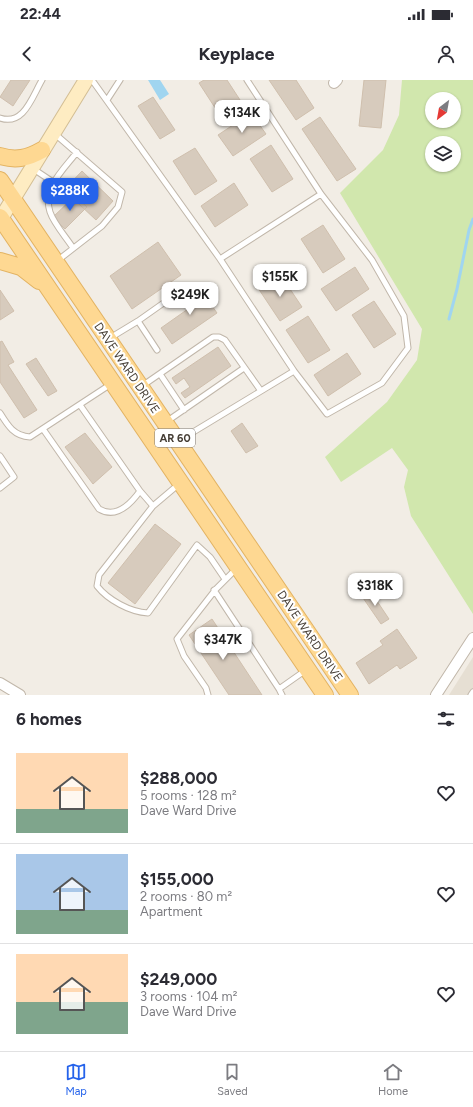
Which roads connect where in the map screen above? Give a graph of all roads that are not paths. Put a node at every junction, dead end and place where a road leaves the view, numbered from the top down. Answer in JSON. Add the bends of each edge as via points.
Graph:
{"nodes":[{"id":1,"x":42,"y":80,"type":"edge"},
{"id":2,"x":86,"y":80,"type":"edge"},
{"id":3,"x":92,"y":80,"type":"edge"},
{"id":4,"x":120,"y":80,"type":"edge"},
{"id":5,"x":247,"y":80,"type":"edge"},
{"id":6,"x":107,"y":100,"type":"junction"},
{"id":7,"x":0,"y":118,"type":"edge"},
{"id":8,"x":53,"y":132,"type":"junction"},
{"id":9,"x":42,"y":150,"type":"junction"},
{"id":10,"x":77,"y":152,"type":"junction"},
{"id":11,"x":0,"y":156,"type":"edge"},
{"id":12,"x":32,"y":168,"type":"junction"},
{"id":13,"x":0,"y":180,"type":"edge"},
{"id":14,"x":53,"y":182,"type":"junction"},
{"id":15,"x":321,"y":194,"type":"junction"},
{"id":16,"x":13,"y":199,"type":"junction"},
{"id":17,"x":0,"y":219,"type":"edge"},
{"id":18,"x":73,"y":248,"type":"junction"},
{"id":19,"x":220,"y":259,"type":"junction"},
{"id":20,"x":0,"y":262,"type":"edge"},
{"id":21,"x":55,"y":262,"type":"junction"},
{"id":22,"x":51,"y":291,"type":"junction"},
{"id":23,"x":172,"y":298,"type":"dead end"},
{"id":24,"x":138,"y":321,"type":"junction"},
{"id":25,"x":108,"y":340,"type":"junction"},
{"id":26,"x":157,"y":350,"type":"dead end"},
{"id":27,"x":244,"y":368,"type":"junction"},
{"id":28,"x":294,"y":371,"type":"junction"},
{"id":29,"x":160,"y":374,"type":"junction"},
{"id":30,"x":114,"y":383,"type":"junction"},
{"id":31,"x":140,"y":387,"type":"junction"},
{"id":32,"x":261,"y":392,"type":"junction"},
{"id":33,"x":80,"y":405,"type":"junction"},
{"id":34,"x":184,"y":410,"type":"junction"},
{"id":35,"x":0,"y":413,"type":"edge"},
{"id":36,"x":2,"y":421,"type":"edge"},
{"id":37,"x":164,"y":423,"type":"junction"},
{"id":38,"x":43,"y":429,"type":"junction"},
{"id":39,"x":178,"y":442,"type":"junction"},
{"id":40,"x":0,"y":456,"type":"edge"},
{"id":41,"x":181,"y":482,"type":"junction"},
{"id":42,"x":0,"y":488,"type":"edge"},
{"id":43,"x":140,"y":491,"type":"junction"},
{"id":44,"x":153,"y":506,"type":"junction"},
{"id":45,"x":239,"y":566,"type":"junction"},
{"id":46,"x":225,"y":580,"type":"junction"},
{"id":47,"x":214,"y":590,"type":"junction"},
{"id":48,"x":473,"y":638,"type":"edge"},
{"id":49,"x":308,"y":669,"type":"junction"},
{"id":50,"x":0,"y":682,"type":"edge"},
{"id":51,"x":279,"y":689,"type":"junction"},
{"id":52,"x":473,"y":692,"type":"edge"},
{"id":53,"x":20,"y":695,"type":"edge"},
{"id":54,"x":208,"y":695,"type":"edge"},
{"id":55,"x":282,"y":695,"type":"edge"},
{"id":56,"x":325,"y":695,"type":"edge"},
{"id":57,"x":350,"y":695,"type":"edge"},
{"id":58,"x":436,"y":695,"type":"edge"},
{"id":59,"x":471,"y":695,"type":"edge"}],
"edges":[{"from":1,"to":7,"type":"lane","via":[[24,113],[14,120]]},
{"from":2,"to":8,"type":"street"},
{"from":3,"to":6,"type":"lane"},
{"from":4,"to":6,"type":"lane"},
{"from":5,"to":15,"type":"lane"},
{"from":6,"to":19,"type":"lane"},
{"from":8,"to":9,"type":"street"},
{"from":8,"to":10,"type":"lane"},
{"from":9,"to":11,"type":"main road","via":[[28,158]]},
{"from":9,"to":12,"type":"street"},
{"from":10,"to":14,"type":"lane"},
{"from":10,"to":18,"type":"lane","via":[[122,192],[118,207],[102,226]]},
{"from":12,"to":14,"type":"lane"},
{"from":12,"to":16,"type":"street"},
{"from":13,"to":16,"type":"main road","name":"DAVE WARD DRIVE","number":"AR 60"},
{"from":14,"to":18,"type":"lane","via":[[48,200],[50,213]]},
{"from":15,"to":19,"type":"lane"},
{"from":15,"to":28,"type":"lane","via":[[372,260],[404,316],[408,348],[382,383],[327,414]]},
{"from":16,"to":17,"type":"street"},
{"from":16,"to":21,"type":"main road","name":"DAVE WARD DRIVE","number":"AR 60"},
{"from":17,"to":22,"type":"main road","name":"DAVE WARD DRIVE","number":"AR 60"},
{"from":18,"to":21,"type":"lane"},
{"from":19,"to":28,"type":"lane"},
{"from":20,"to":22,"type":"main road","via":[[21,267]]},
{"from":21,"to":25,"type":"main road","name":"DAVE WARD DRIVE","number":"AR 60"},
{"from":22,"to":30,"type":"main road","name":"DAVE WARD DRIVE","number":"AR 60"},
{"from":23,"to":24,"type":"lane"},
{"from":24,"to":25,"type":"lane"},
{"from":24,"to":26,"type":"lane"},
{"from":25,"to":31,"type":"main road","name":"DAVE WARD DRIVE","number":"AR 60"},
{"from":27,"to":29,"type":"lane","via":[[225,340],[213,337]]},
{"from":27,"to":32,"type":"lane"},
{"from":27,"to":34,"type":"lane"},
{"from":28,"to":32,"type":"lane"},
{"from":29,"to":31,"type":"lane"},
{"from":29,"to":34,"type":"lane"},
{"from":30,"to":33,"type":"lane"},
{"from":30,"to":41,"type":"main road","name":"DAVE WARD DRIVE","number":"AR 60"},
{"from":31,"to":37,"type":"main road","name":"DAVE WARD DRIVE","number":"AR 60"},
{"from":32,"to":39,"type":"lane"},
{"from":33,"to":38,"type":"lane"},
{"from":33,"to":43,"type":"lane"},
{"from":34,"to":37,"type":"lane"},
{"from":35,"to":36,"type":"lane"},
{"from":36,"to":38,"type":"lane","via":[[10,430],[23,437],[30,437]]},
{"from":37,"to":39,"type":"main road","name":"DAVE WARD DRIVE","number":"AR 60"},
{"from":38,"to":43,"type":"lane","via":[[99,509],[106,513],[117,512]]},
{"from":39,"to":57,"type":"main road","name":"DAVE WARD DRIVE","number":"AR 60"},
{"from":40,"to":42,"type":"lane","via":[[14,477]]},
{"from":41,"to":44,"type":"lane"},
{"from":41,"to":45,"type":"main road","name":"DAVE WARD DRIVE","number":"AR 60"},
{"from":43,"to":44,"type":"lane"},
{"from":44,"to":46,"type":"lane","via":[[99,575],[97,586],[104,595],[138,612],[148,613],[197,545],[210,557]]},
{"from":45,"to":46,"type":"lane"},
{"from":45,"to":49,"type":"main road","name":"DAVE WARD DRIVE","number":"AR 60"},
{"from":46,"to":47,"type":"lane"},
{"from":47,"to":51,"type":"lane"},
{"from":47,"to":54,"type":"lane","via":[[177,639],[184,656]]},
{"from":48,"to":58,"type":"street"},
{"from":49,"to":51,"type":"lane"},
{"from":49,"to":56,"type":"main road","name":"DAVE WARD DRIVE","number":"AR 60"},
{"from":50,"to":53,"type":"street"},
{"from":51,"to":55,"type":"lane"},
{"from":52,"to":59,"type":"lane"}]}
